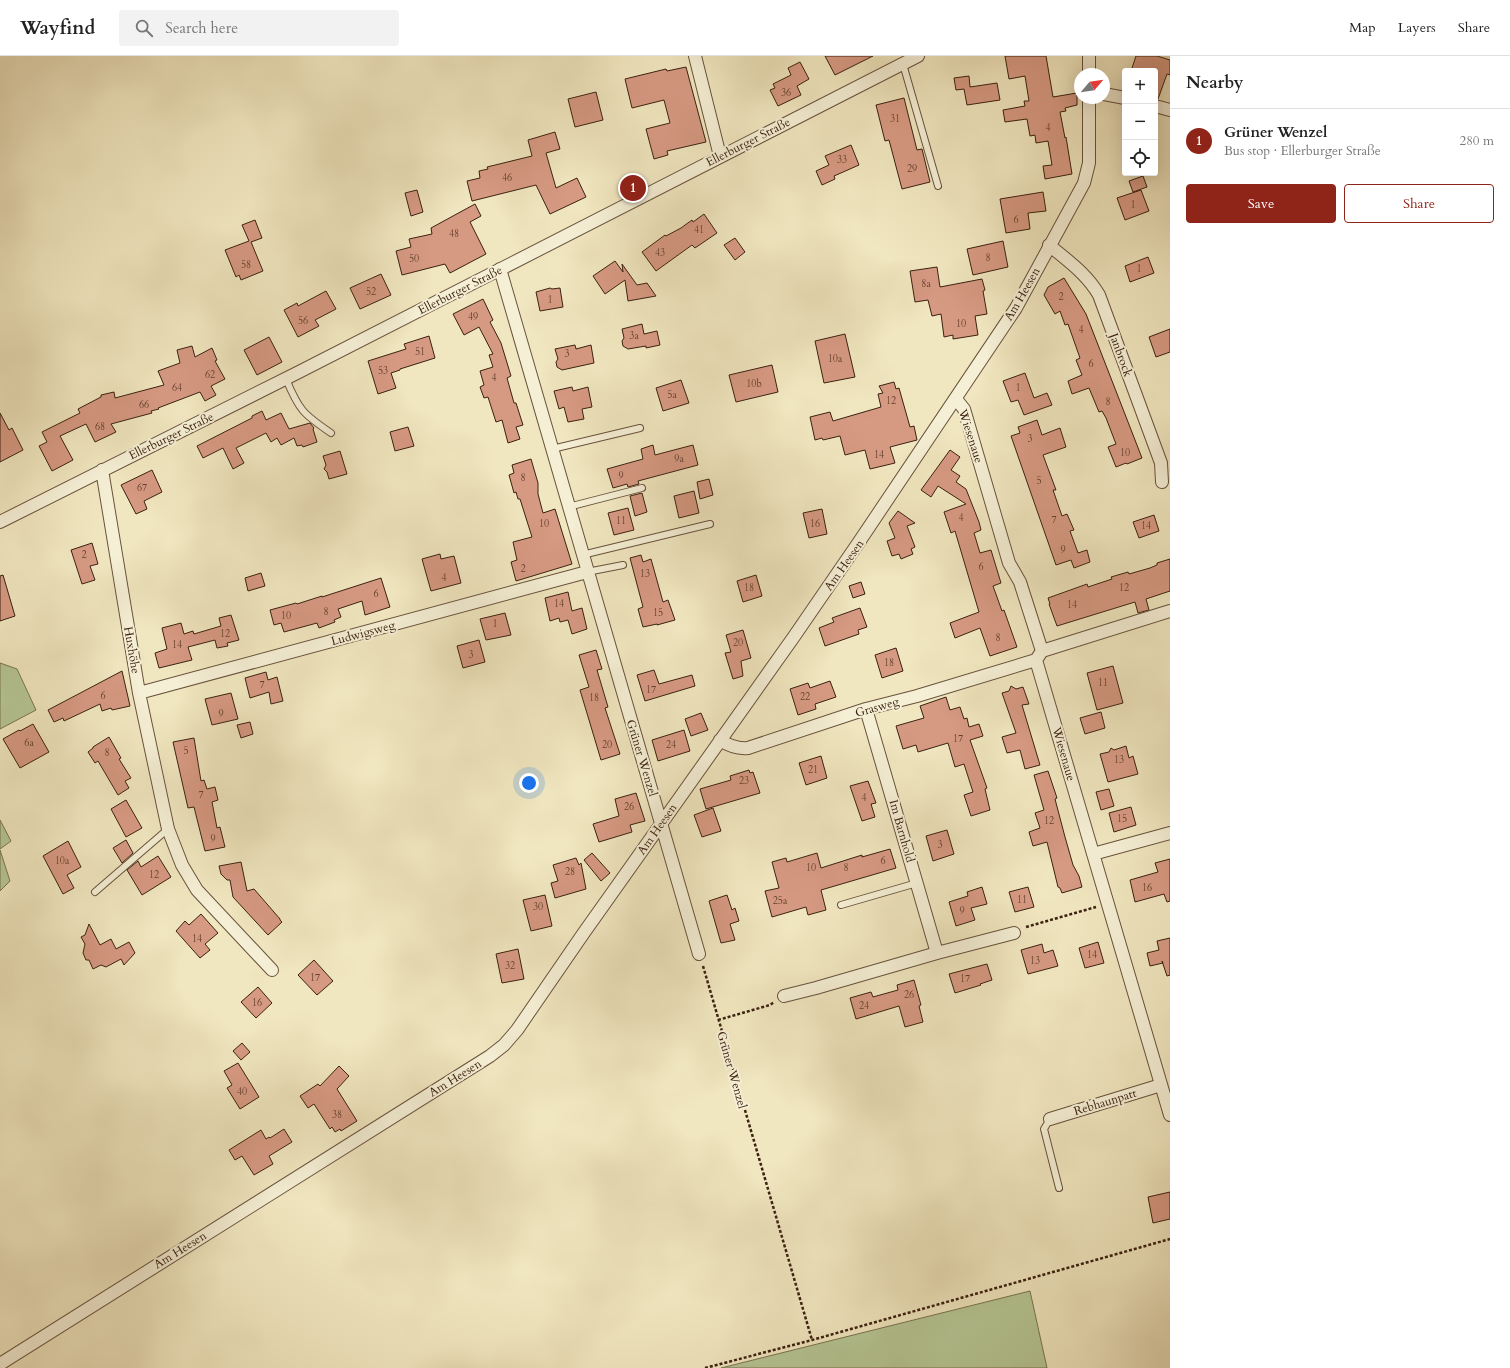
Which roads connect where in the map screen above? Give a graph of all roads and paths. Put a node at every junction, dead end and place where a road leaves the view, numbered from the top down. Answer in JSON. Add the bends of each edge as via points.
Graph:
{"nodes":[{"id":1,"x":695,"y":56,"type":"edge"},
{"id":2,"x":918,"y":56,"type":"edge"},
{"id":3,"x":1089,"y":56,"type":"edge"},
{"id":4,"x":903,"y":64,"type":"junction"},
{"id":5,"x":1089,"y":68,"type":"edge"},
{"id":6,"x":1110,"y":95,"type":"edge"},
{"id":7,"x":1122,"y":97,"type":"edge"},
{"id":8,"x":1089,"y":104,"type":"edge"},
{"id":9,"x":1158,"y":107,"type":"edge"},
{"id":10,"x":1170,"y":110,"type":"edge"},
{"id":11,"x":720,"y":156,"type":"junction"},
{"id":12,"x":938,"y":186,"type":"dead end"},
{"id":13,"x":1049,"y":245,"type":"junction"},
{"id":14,"x":500,"y":269,"type":"junction"},
{"id":15,"x":286,"y":379,"type":"junction"},
{"id":16,"x":956,"y":399,"type":"junction"},
{"id":17,"x":640,"y":428,"type":"dead end"},
{"id":18,"x":331,"y":433,"type":"dead end"},
{"id":19,"x":552,"y":449,"type":"junction"},
{"id":20,"x":102,"y":470,"type":"junction"},
{"id":21,"x":1162,"y":482,"type":"dead end"},
{"id":22,"x":642,"y":488,"type":"dead end"},
{"id":23,"x":568,"y":507,"type":"junction"},
{"id":24,"x":0,"y":522,"type":"edge"},
{"id":25,"x":710,"y":524,"type":"dead end"},
{"id":26,"x":582,"y":555,"type":"junction"},
{"id":27,"x":623,"y":566,"type":"dead end"},
{"id":28,"x":587,"y":572,"type":"junction"},
{"id":29,"x":1170,"y":611,"type":"edge"},
{"id":30,"x":1039,"y":656,"type":"junction"},
{"id":31,"x":140,"y":693,"type":"junction"},
{"id":32,"x":866,"y":709,"type":"junction"},
{"id":33,"x":720,"y":740,"type":"junction"},
{"id":34,"x":661,"y":823,"type":"junction"},
{"id":35,"x":168,"y":829,"type":"junction"},
{"id":36,"x":1170,"y":833,"type":"edge"},
{"id":37,"x":1093,"y":854,"type":"junction"},
{"id":38,"x":917,"y":882,"type":"junction"},
{"id":39,"x":95,"y":892,"type":"dead end"},
{"id":40,"x":1108,"y":903,"type":"junction"},
{"id":41,"x":841,"y":905,"type":"dead end"},
{"id":42,"x":1014,"y":933,"type":"joint"},
{"id":43,"x":937,"y":953,"type":"junction"},
{"id":44,"x":700,"y":954,"type":"joint"},
{"id":45,"x":272,"y":970,"type":"dead end"},
{"id":46,"x":784,"y":996,"type":"joint"},
{"id":47,"x":718,"y":1020,"type":"junction"},
{"id":48,"x":1161,"y":1085,"type":"junction"},
{"id":49,"x":1170,"y":1115,"type":"edge"},
{"id":50,"x":1050,"y":1119,"type":"joint"},
{"id":51,"x":1059,"y":1188,"type":"dead end"},
{"id":52,"x":1170,"y":1239,"type":"edge"},
{"id":53,"x":812,"y":1340,"type":"junction"},
{"id":54,"x":0,"y":1364,"type":"edge"},
{"id":55,"x":705,"y":1368,"type":"edge"}],
"edges":[{"from":1,"to":11,"type":"street"},
{"from":2,"to":4,"type":"street","name":"Ellerburger Straße"},
{"from":3,"to":5,"type":"street"},
{"from":4,"to":11,"type":"street","name":"Ellerburger Straße"},
{"from":4,"to":12,"type":"lane"},
{"from":6,"to":7,"type":"street"},
{"from":8,"to":13,"type":"street","name":"Am Heesen","via":[[1087,174]]},
{"from":9,"to":10,"type":"street"},
{"from":11,"to":14,"type":"street","name":"Ellerburger Straße"},
{"from":13,"to":16,"type":"street","name":"Am Heesen","via":[[1016,308]]},
{"from":13,"to":21,"type":"street","name":"Janbrock","via":[[1083,273],[1099,295],[1163,462]]},
{"from":14,"to":15,"type":"street","name":"Ellerburger Straße"},
{"from":14,"to":19,"type":"street","name":"Grüner Wenzel"},
{"from":15,"to":18,"type":"lane","via":[[302,411]]},
{"from":15,"to":20,"type":"street","name":"Ellerburger Straße"},
{"from":16,"to":30,"type":"street","name":"Wiesenaue","via":[[964,409],[1009,563],[1020,582]]},
{"from":16,"to":33,"type":"street","name":"Am Heesen"},
{"from":17,"to":19,"type":"lane"},
{"from":19,"to":23,"type":"street","name":"Grüner Wenzel"},
{"from":20,"to":24,"type":"street","name":"Ellerburger Straße"},
{"from":20,"to":31,"type":"street","name":"Huxhöhe"},
{"from":22,"to":23,"type":"lane"},
{"from":23,"to":26,"type":"street","name":"Grüner Wenzel"},
{"from":25,"to":26,"type":"lane"},
{"from":26,"to":28,"type":"street","name":"Grüner Wenzel"},
{"from":27,"to":28,"type":"lane"},
{"from":28,"to":31,"type":"street","name":"Ludwigsweg"},
{"from":28,"to":34,"type":"street","name":"Grüner Wenzel"},
{"from":29,"to":30,"type":"street","name":"Grasweg"},
{"from":30,"to":32,"type":"street","name":"Grasweg","via":[[917,696]]},
{"from":30,"to":37,"type":"street","name":"Wiesenaue"},
{"from":31,"to":35,"type":"street","name":"Huxhöhe"},
{"from":32,"to":33,"type":"street","name":"Grasweg","via":[[748,748],[740,749]]},
{"from":32,"to":38,"type":"street","name":"Im Barnhold"},
{"from":33,"to":34,"type":"street","name":"Am Heesen"},
{"from":34,"to":44,"type":"street","name":"Grüner Wenzel"},
{"from":34,"to":54,"type":"street","name":"Am Heesen","via":[[504,1046]]},
{"from":35,"to":39,"type":"lane"},
{"from":35,"to":45,"type":"street","name":"Huxhöhe","via":[[182,865],[197,890]]},
{"from":36,"to":37,"type":"street"},
{"from":37,"to":40,"type":"street","name":"Wiesenaue"},
{"from":38,"to":41,"type":"lane"},
{"from":38,"to":43,"type":"street","name":"Im Barnhold"},
{"from":40,"to":42,"type":"path"},
{"from":40,"to":48,"type":"street","name":"Wiesenaue"},
{"from":42,"to":43,"type":"street"},
{"from":43,"to":46,"type":"street"},
{"from":44,"to":47,"type":"path","name":"Grüner Wenzel"},
{"from":46,"to":47,"type":"path","via":[[770,1004]]},
{"from":47,"to":53,"type":"path","name":"Grüner Wenzel"},
{"from":48,"to":49,"type":"street","name":"Wiesenaue"},
{"from":48,"to":50,"type":"street","name":"Rebhaunpatt"},
{"from":50,"to":51,"type":"lane","via":[[1044,1129]]},
{"from":52,"to":53,"type":"path"},
{"from":53,"to":55,"type":"path"}]}
